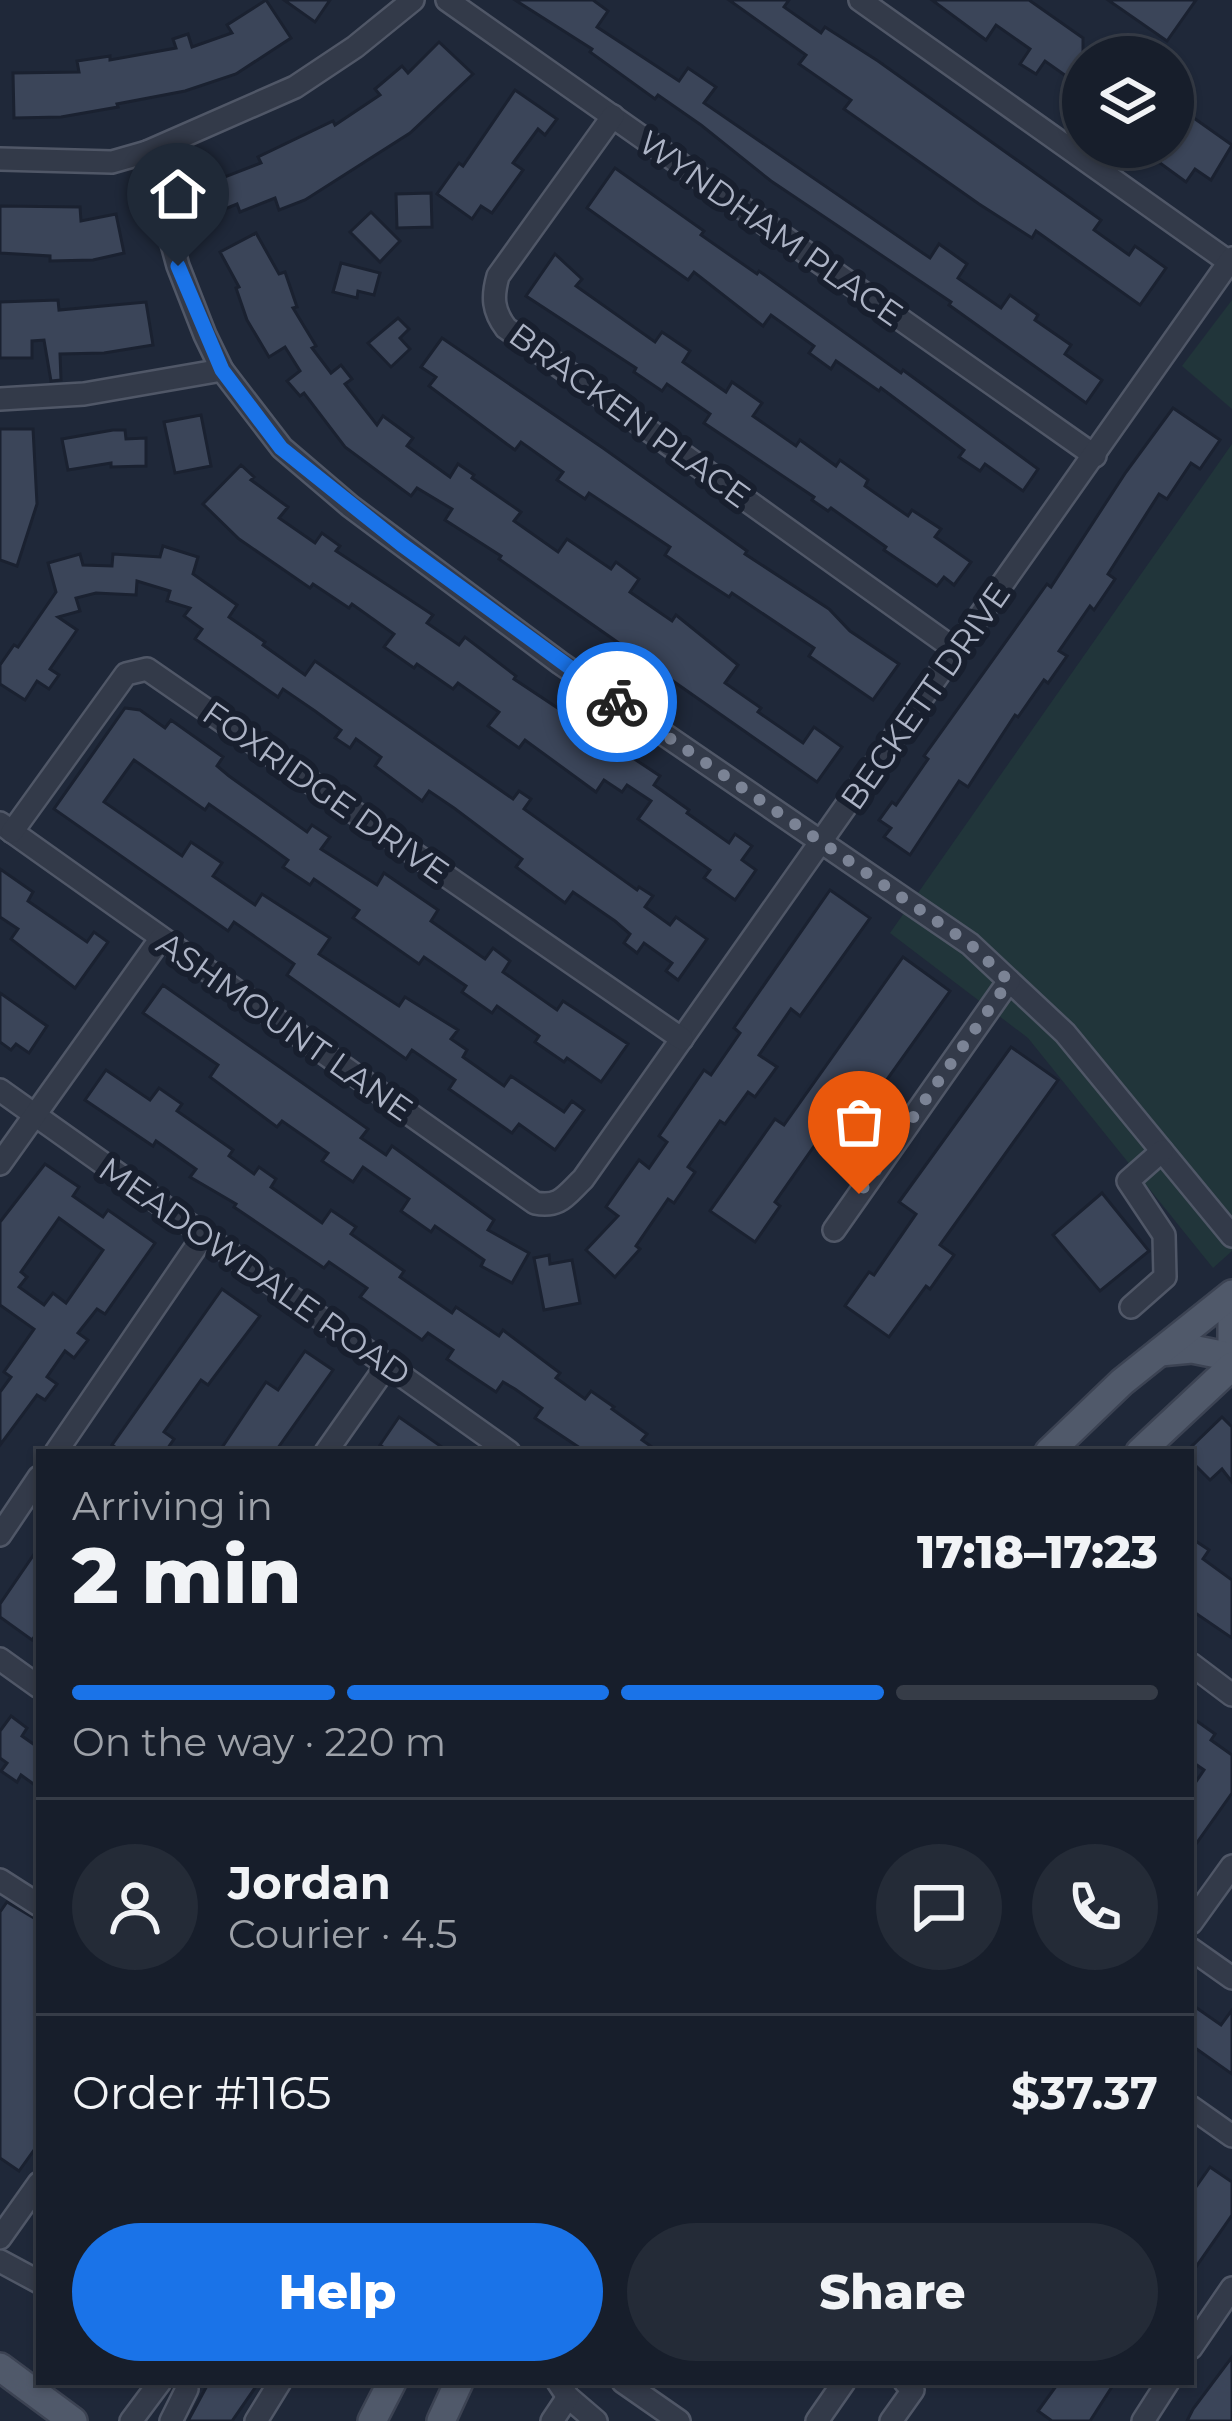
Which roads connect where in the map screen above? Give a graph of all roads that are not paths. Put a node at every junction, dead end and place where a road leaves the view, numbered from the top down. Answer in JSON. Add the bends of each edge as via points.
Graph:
{"nodes":[{"id":1,"x":413,"y":0,"type":"edge"},
{"id":2,"x":447,"y":0,"type":"edge"},
{"id":3,"x":860,"y":0,"type":"edge"},
{"id":4,"x":613,"y":116,"type":"junction"},
{"id":5,"x":147,"y":152,"type":"junction"},
{"id":6,"x":0,"y":159,"type":"edge"},
{"id":7,"x":1230,"y":260,"type":"edge"},
{"id":8,"x":222,"y":370,"type":"junction"},
{"id":9,"x":0,"y":399,"type":"edge"},
{"id":10,"x":1095,"y":456,"type":"junction"},
{"id":11,"x":957,"y":651,"type":"junction"},
{"id":12,"x":6,"y":827,"type":"edge"},
{"id":13,"x":822,"y":840,"type":"junction"},
{"id":14,"x":161,"y":938,"type":"junction"},
{"id":15,"x":1009,"y":981,"type":"junction"},
{"id":16,"x":682,"y":1039,"type":"junction"},
{"id":17,"x":0,"y":1090,"type":"edge"},
{"id":18,"x":36,"y":1116,"type":"junction"},
{"id":19,"x":1162,"y":1151,"type":"junction"},
{"id":20,"x":0,"y":1164,"type":"edge"},
{"id":21,"x":572,"y":1189,"type":"joint"},
{"id":22,"x":834,"y":1230,"type":"dead end"},
{"id":23,"x":204,"y":1235,"type":"junction"},
{"id":24,"x":1232,"y":1236,"type":"edge"},
{"id":25,"x":1232,"y":1294,"type":"edge"},
{"id":26,"x":1131,"y":1306,"type":"dead end"},
{"id":27,"x":1232,"y":1320,"type":"edge"},
{"id":28,"x":1160,"y":1352,"type":"junction"},
{"id":29,"x":1232,"y":1358,"type":"edge"},
{"id":30,"x":387,"y":1365,"type":"junction"},
{"id":31,"x":58,"y":1449,"type":"edge"},
{"id":32,"x":328,"y":1449,"type":"edge"},
{"id":33,"x":505,"y":1449,"type":"edge"},
{"id":34,"x":1051,"y":1449,"type":"edge"},
{"id":35,"x":1143,"y":1449,"type":"edge"},
{"id":36,"x":36,"y":1481,"type":"edge"},
{"id":37,"x":0,"y":1534,"type":"edge"},
{"id":38,"x":0,"y":1659,"type":"edge"},
{"id":39,"x":1194,"y":1666,"type":"edge"},
{"id":40,"x":36,"y":1685,"type":"edge"},
{"id":41,"x":1232,"y":1695,"type":"edge"},
{"id":42,"x":1232,"y":1866,"type":"edge"},
{"id":43,"x":0,"y":1880,"type":"edge"},
{"id":44,"x":36,"y":1903,"type":"edge"},
{"id":45,"x":1194,"y":1919,"type":"edge"},
{"id":46,"x":1194,"y":1951,"type":"edge"},
{"id":47,"x":1232,"y":1978,"type":"edge"},
{"id":48,"x":1194,"y":2109,"type":"edge"},
{"id":49,"x":1232,"y":2136,"type":"edge"},
{"id":50,"x":36,"y":2187,"type":"edge"},
{"id":51,"x":2,"y":2230,"type":"edge"},
{"id":52,"x":0,"y":2260,"type":"edge"},
{"id":53,"x":36,"y":2280,"type":"edge"},
{"id":54,"x":1232,"y":2288,"type":"edge"},
{"id":55,"x":1194,"y":2344,"type":"edge"},
{"id":56,"x":0,"y":2367,"type":"edge"},
{"id":57,"x":158,"y":2385,"type":"edge"},
{"id":58,"x":186,"y":2385,"type":"edge"},
{"id":59,"x":278,"y":2385,"type":"edge"},
{"id":60,"x":389,"y":2385,"type":"edge"},
{"id":61,"x":458,"y":2385,"type":"edge"},
{"id":62,"x":627,"y":2385,"type":"edge"},
{"id":63,"x":842,"y":2385,"type":"edge"},
{"id":64,"x":908,"y":2385,"type":"edge"},
{"id":65,"x":1166,"y":2385,"type":"edge"},
{"id":66,"x":563,"y":2390,"type":"edge"},
{"id":67,"x":73,"y":2421,"type":"edge"},
{"id":68,"x":131,"y":2421,"type":"edge"},
{"id":69,"x":171,"y":2421,"type":"edge"},
{"id":70,"x":256,"y":2421,"type":"edge"},
{"id":71,"x":373,"y":2421,"type":"edge"},
{"id":72,"x":441,"y":2421,"type":"edge"},
{"id":73,"x":552,"y":2421,"type":"edge"},
{"id":74,"x":596,"y":2421,"type":"edge"},
{"id":75,"x":679,"y":2421,"type":"edge"},
{"id":76,"x":818,"y":2421,"type":"edge"},
{"id":77,"x":891,"y":2421,"type":"edge"},
{"id":78,"x":1143,"y":2421,"type":"edge"}],
"edges":[{"from":1,"to":5,"type":"street","via":[[295,87]]},
{"from":2,"to":4,"type":"street","name":"WYNDHAM PLACE"},
{"from":3,"to":7,"type":"street"},
{"from":4,"to":10,"type":"street","name":"WYNDHAM PLACE"},
{"from":4,"to":11,"type":"street","name":"BRACKEN PLACE","via":[[498,276],[496,315]]},
{"from":5,"to":6,"type":"street","via":[[112,162]]},
{"from":5,"to":8,"type":"street","via":[[178,266]]},
{"from":7,"to":10,"type":"street","name":"BECKETT DRIVE"},
{"from":8,"to":9,"type":"street"},
{"from":8,"to":13,"type":"street","via":[[281,448],[350,506],[560,663]]},
{"from":10,"to":11,"type":"street","name":"BECKETT DRIVE"},
{"from":11,"to":13,"type":"street","name":"BECKETT DRIVE"},
{"from":12,"to":14,"type":"street","name":"ASHMOUNT LANE"},
{"from":12,"to":16,"type":"street","name":"FOXRIDGE DRIVE","via":[[126,674],[147,669]]},
{"from":13,"to":15,"type":"street","via":[[970,944]]},
{"from":13,"to":16,"type":"street","name":"BECKETT DRIVE"},
{"from":14,"to":18,"type":"street"},
{"from":14,"to":21,"type":"street","name":"ASHMOUNT LANE","via":[[535,1203],[561,1202]]},
{"from":15,"to":19,"type":"street","via":[[1065,1033]]},
{"from":15,"to":22,"type":"street"},
{"from":16,"to":21,"type":"street","name":"BECKETT DRIVE"},
{"from":17,"to":18,"type":"street","name":"MEADOWDALE ROAD"},
{"from":18,"to":20,"type":"street"},
{"from":18,"to":23,"type":"street","name":"MEADOWDALE ROAD"},
{"from":19,"to":24,"type":"street"},
{"from":19,"to":26,"type":"street","via":[[1128,1180],[1164,1235],[1165,1277]]},
{"from":23,"to":30,"type":"street","name":"MEADOWDALE ROAD"},
{"from":23,"to":31,"type":"street"},
{"from":25,"to":28,"type":"main road"},
{"from":27,"to":29,"type":"main road"},
{"from":28,"to":29,"type":"main road"},
{"from":28,"to":34,"type":"main road"},
{"from":29,"to":35,"type":"main road"},
{"from":30,"to":32,"type":"street"},
{"from":30,"to":33,"type":"street","name":"MEADOWDALE ROAD"},
{"from":36,"to":37,"type":"street"},
{"from":38,"to":40,"type":"street"},
{"from":39,"to":41,"type":"street"},
{"from":42,"to":45,"type":"street"},
{"from":43,"to":44,"type":"street"},
{"from":46,"to":47,"type":"street"},
{"from":48,"to":49,"type":"street"},
{"from":50,"to":51,"type":"street"},
{"from":52,"to":53,"type":"street"},
{"from":54,"to":55,"type":"street"},
{"from":56,"to":67,"type":"main road"},
{"from":57,"to":68,"type":"street"},
{"from":58,"to":69,"type":"street"},
{"from":59,"to":70,"type":"street"},
{"from":60,"to":71,"type":"main road"},
{"from":61,"to":72,"type":"main road"},
{"from":62,"to":75,"type":"street"},
{"from":63,"to":76,"type":"street"},
{"from":64,"to":77,"type":"street","via":[[913,2390]]},
{"from":65,"to":78,"type":"street"},
{"from":66,"to":73,"type":"street"},
{"from":66,"to":74,"type":"street"}]}
